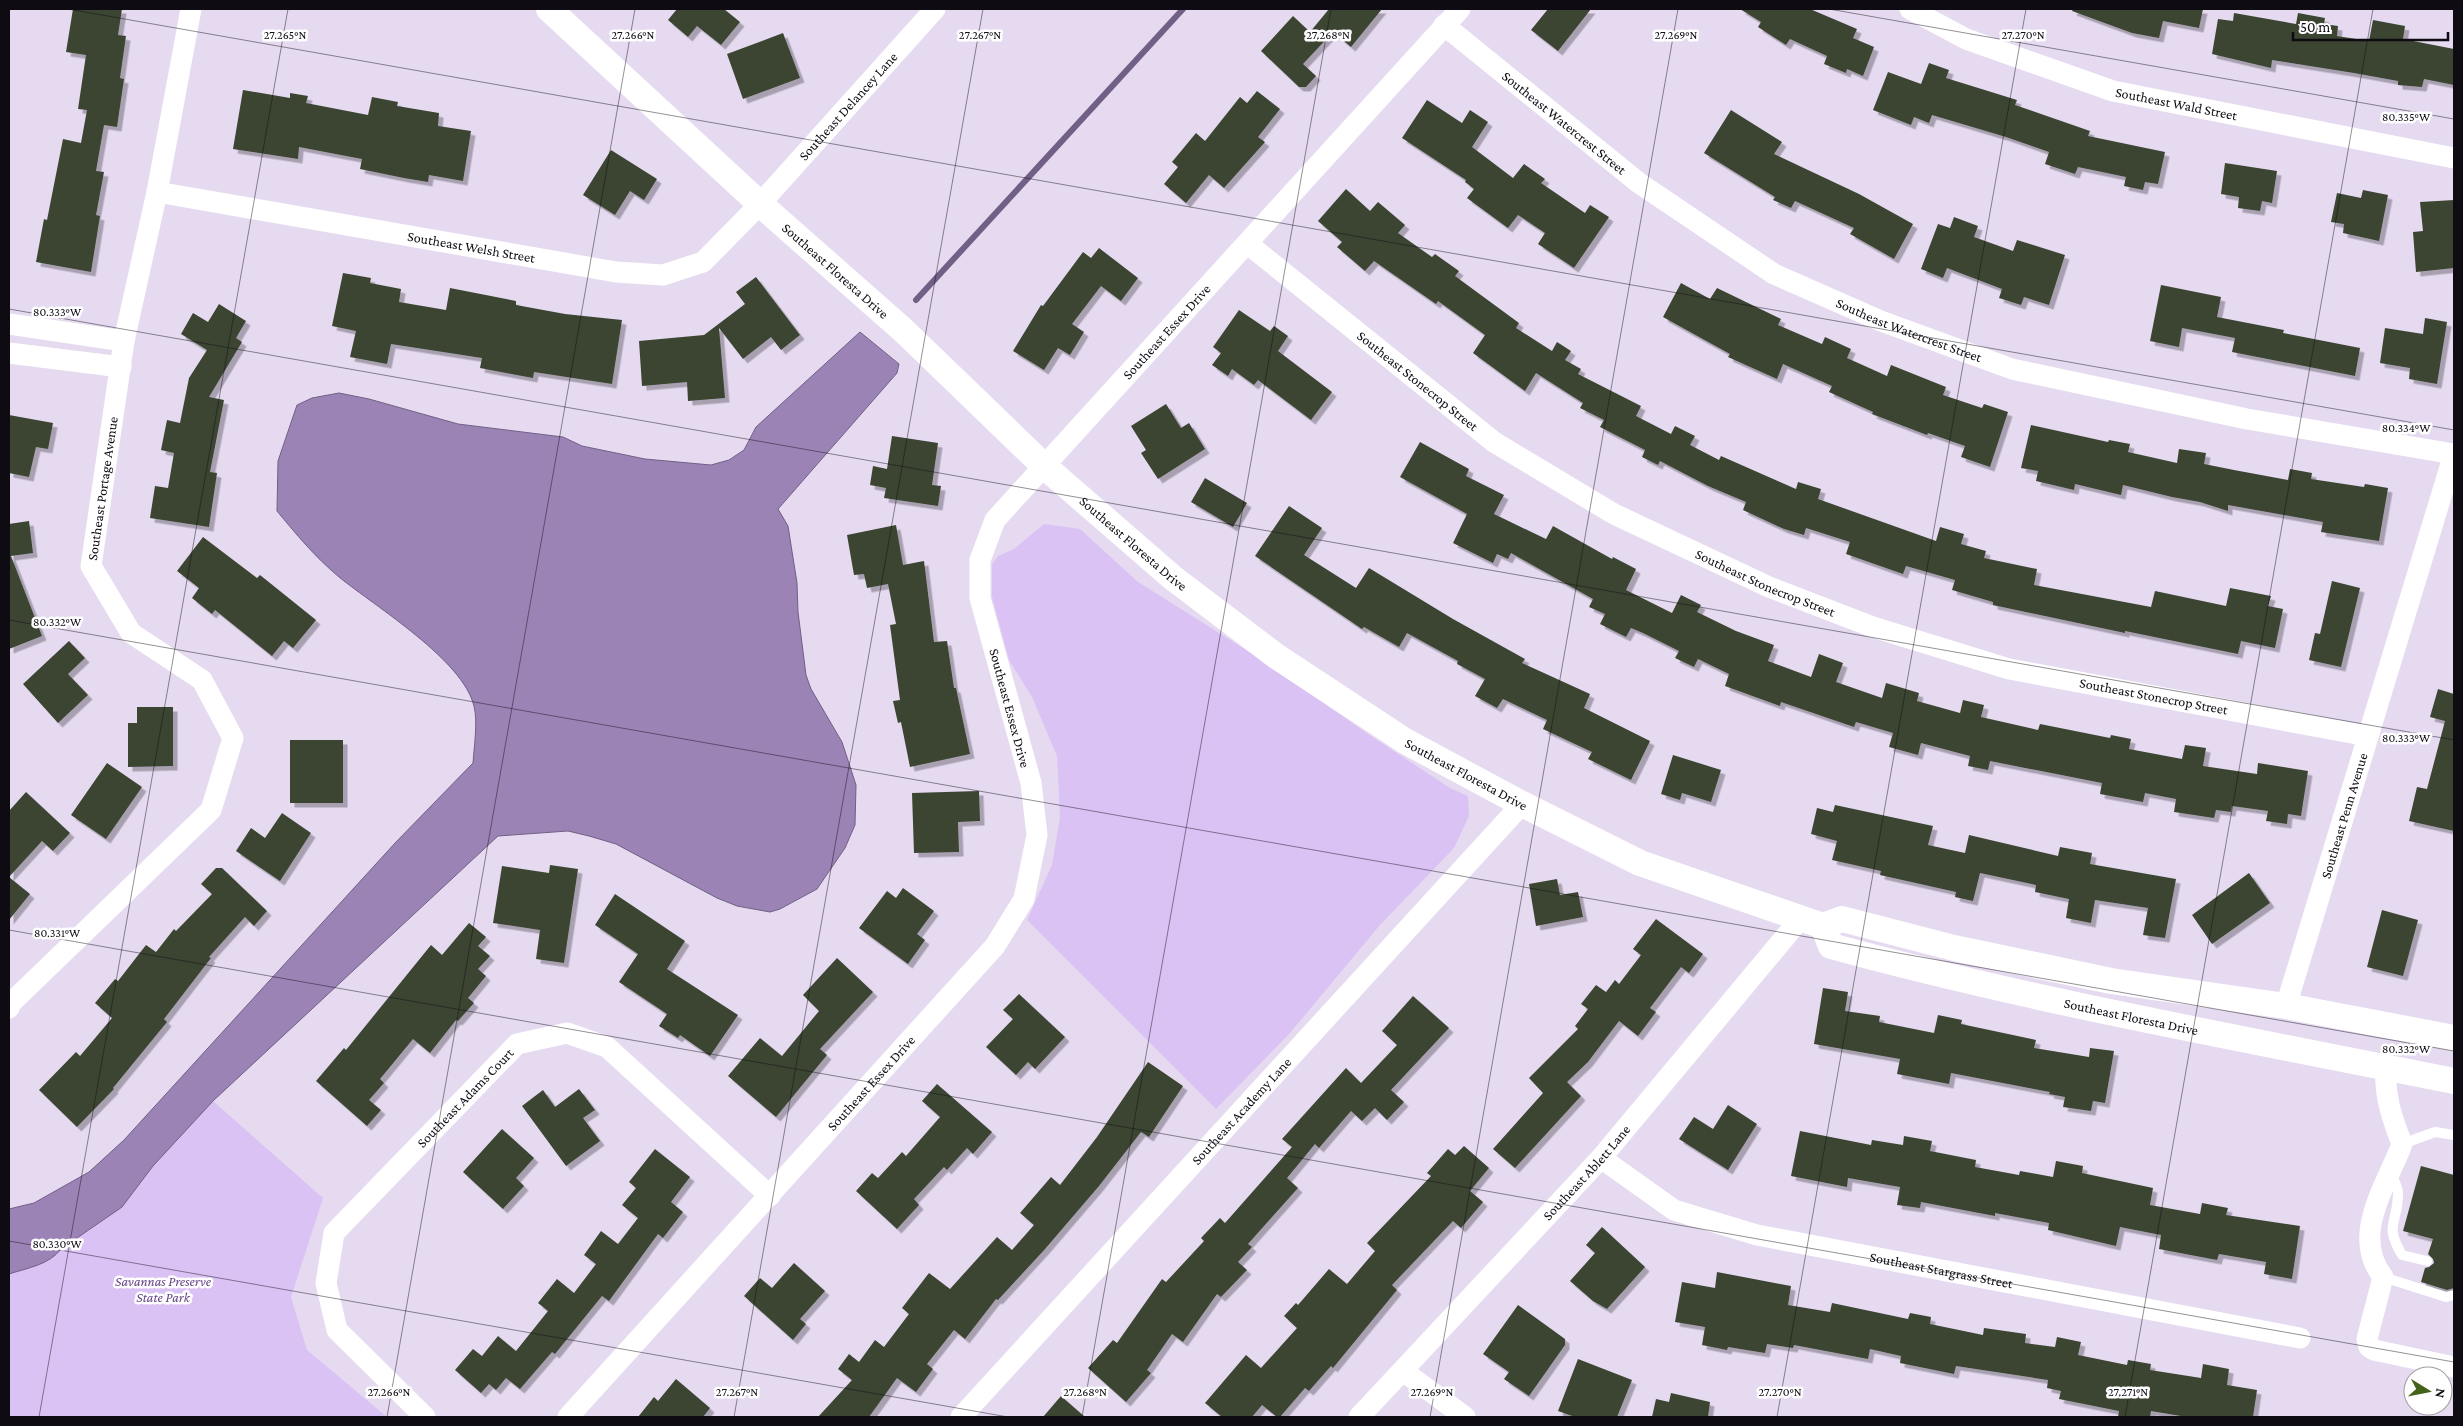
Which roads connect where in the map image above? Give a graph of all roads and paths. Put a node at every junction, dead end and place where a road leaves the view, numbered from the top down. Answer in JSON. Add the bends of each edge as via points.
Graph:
{"nodes":[{"id":1,"x":191,"y":9,"type":"edge"},
{"id":2,"x":549,"y":9,"type":"edge"},
{"id":3,"x":935,"y":9,"type":"edge"},
{"id":4,"x":1460,"y":9,"type":"edge"},
{"id":5,"x":1910,"y":9,"type":"edge"},
{"id":6,"x":1444,"y":25,"type":"junction"},
{"id":7,"x":2454,"y":158,"type":"edge"},
{"id":8,"x":157,"y":192,"type":"junction"},
{"id":9,"x":760,"y":204,"type":"junction"},
{"id":10,"x":1248,"y":244,"type":"junction"},
{"id":11,"x":16,"y":325,"type":"edge"},
{"id":12,"x":124,"y":341,"type":"junction"},
{"id":13,"x":14,"y":354,"type":"edge"},
{"id":14,"x":121,"y":367,"type":"junction"},
{"id":15,"x":2454,"y":454,"type":"edge"},
{"id":16,"x":1044,"y":466,"type":"junction"},
{"id":17,"x":2368,"y":736,"type":"junction"},
{"id":18,"x":1522,"y":804,"type":"junction"},
{"id":19,"x":1812,"y":922,"type":"junction"},
{"id":20,"x":2286,"y":1006,"type":"junction"},
{"id":21,"x":9,"y":1008,"type":"edge"},
{"id":22,"x":2454,"y":1038,"type":"edge"},
{"id":23,"x":2386,"y":1067,"type":"junction"},
{"id":24,"x":2454,"y":1081,"type":"edge"},
{"id":25,"x":2454,"y":1134,"type":"edge"},
{"id":26,"x":2402,"y":1144,"type":"junction"},
{"id":27,"x":1601,"y":1158,"type":"junction"},
{"id":28,"x":2391,"y":1172,"type":"junction"},
{"id":29,"x":770,"y":1196,"type":"junction"},
{"id":30,"x":2427,"y":1261,"type":"dead end"},
{"id":31,"x":2382,"y":1276,"type":"junction"},
{"id":32,"x":2454,"y":1295,"type":"edge"},
{"id":33,"x":2300,"y":1338,"type":"dead end"},
{"id":34,"x":2454,"y":1367,"type":"edge"},
{"id":35,"x":1403,"y":1371,"type":"junction"},
{"id":36,"x":425,"y":1417,"type":"edge"},
{"id":37,"x":568,"y":1417,"type":"edge"},
{"id":38,"x":961,"y":1417,"type":"edge"},
{"id":39,"x":1359,"y":1417,"type":"edge"},
{"id":40,"x":1465,"y":1417,"type":"edge"}],
"edges":[{"from":1,"to":8,"type":"street","name":"Southeast Portage Avenue"},
{"from":2,"to":9,"type":"street","name":"Southeast Floresta Drive"},
{"from":3,"to":9,"type":"street","name":"Southeast Delancey Lane"},
{"from":4,"to":6,"type":"street","name":"Southeast Essex Drive"},
{"from":5,"to":7,"type":"street","name":"Southeast Wald Street","via":[[1966,39],[2113,91]]},
{"from":6,"to":10,"type":"street","name":"Southeast Essex Drive"},
{"from":6,"to":15,"type":"street","name":"Southeast Watercrest Street","via":[[1639,183],[1774,274],[1882,321],[2012,369],[2247,419]]},
{"from":8,"to":9,"type":"street","name":"Southeast Welsh Street","via":[[616,272],[663,275],[704,262]]},
{"from":8,"to":12,"type":"street","name":"Southeast Portage Avenue"},
{"from":9,"to":16,"type":"street","name":"Southeast Floresta Drive","via":[[903,330]]},
{"from":10,"to":16,"type":"street","name":"Southeast Essex Drive"},
{"from":10,"to":17,"type":"street","name":"Southeast Stonecrop Street","via":[[1494,442],[1614,514],[1769,587],[1873,627],[2009,669]]},
{"from":11,"to":12,"type":"street"},
{"from":11,"to":13,"type":"street"},
{"from":12,"to":14,"type":"street","name":"Southeast Portage Avenue"},
{"from":13,"to":14,"type":"street"},
{"from":14,"to":21,"type":"street","name":"Southeast Portage Avenue","via":[[91,566],[131,633],[202,680],[233,738],[211,810]]},
{"from":15,"to":17,"type":"street","name":"Southeast Penn Avenue"},
{"from":16,"to":18,"type":"street","name":"Southeast Floresta Drive","via":[[1173,578],[1276,656],[1405,741]]},
{"from":16,"to":29,"type":"street","name":"Southeast Essex Drive","via":[[995,520],[980,560],[980,598],[1031,783],[1037,835],[1024,899],[995,946]]},
{"from":17,"to":20,"type":"street","name":"Southeast Penn Avenue"},
{"from":18,"to":19,"type":"street","name":"Southeast Floresta Drive","via":[[1640,863]]},
{"from":18,"to":38,"type":"street","name":"Southeast Academy Lane"},
{"from":19,"to":20,"type":"street","via":[[1842,919],[1943,945],[2101,979]]},
{"from":19,"to":23,"type":"street","name":"Southeast Floresta Drive","via":[[1831,946],[1916,969],[2038,997]]},
{"from":19,"to":27,"type":"street","name":"Southeast Ablett Lane"},
{"from":20,"to":22,"type":"street"},
{"from":23,"to":24,"type":"street","name":"Southeast Floresta Drive"},
{"from":23,"to":26,"type":"street","via":[[2389,1110]]},
{"from":25,"to":26,"type":"lane","via":[[2435,1132]]},
{"from":26,"to":28,"type":"street"},
{"from":27,"to":33,"type":"street","name":"Southeast Stargrass Street","via":[[1674,1210],[1757,1235]]},
{"from":27,"to":35,"type":"street","name":"Southeast Ablett Lane"},
{"from":28,"to":30,"type":"lane","via":[[2399,1193],[2391,1229],[2395,1243],[2402,1256]]},
{"from":28,"to":31,"type":"street","via":[[2372,1215],[2369,1238],[2372,1257]]},
{"from":29,"to":36,"type":"street","name":"Southeast Adams Court","via":[[607,1047],[566,1033],[516,1044],[334,1233],[326,1283],[337,1330]]},
{"from":29,"to":37,"type":"street","name":"Southeast Essex Drive"},
{"from":31,"to":32,"type":"lane","via":[[2446,1297]]},
{"from":31,"to":34,"type":"street","via":[[2368,1327],[2369,1347]]},
{"from":35,"to":39,"type":"street","name":"Southeast Ablett Lane"},
{"from":35,"to":40,"type":"street"}]}
